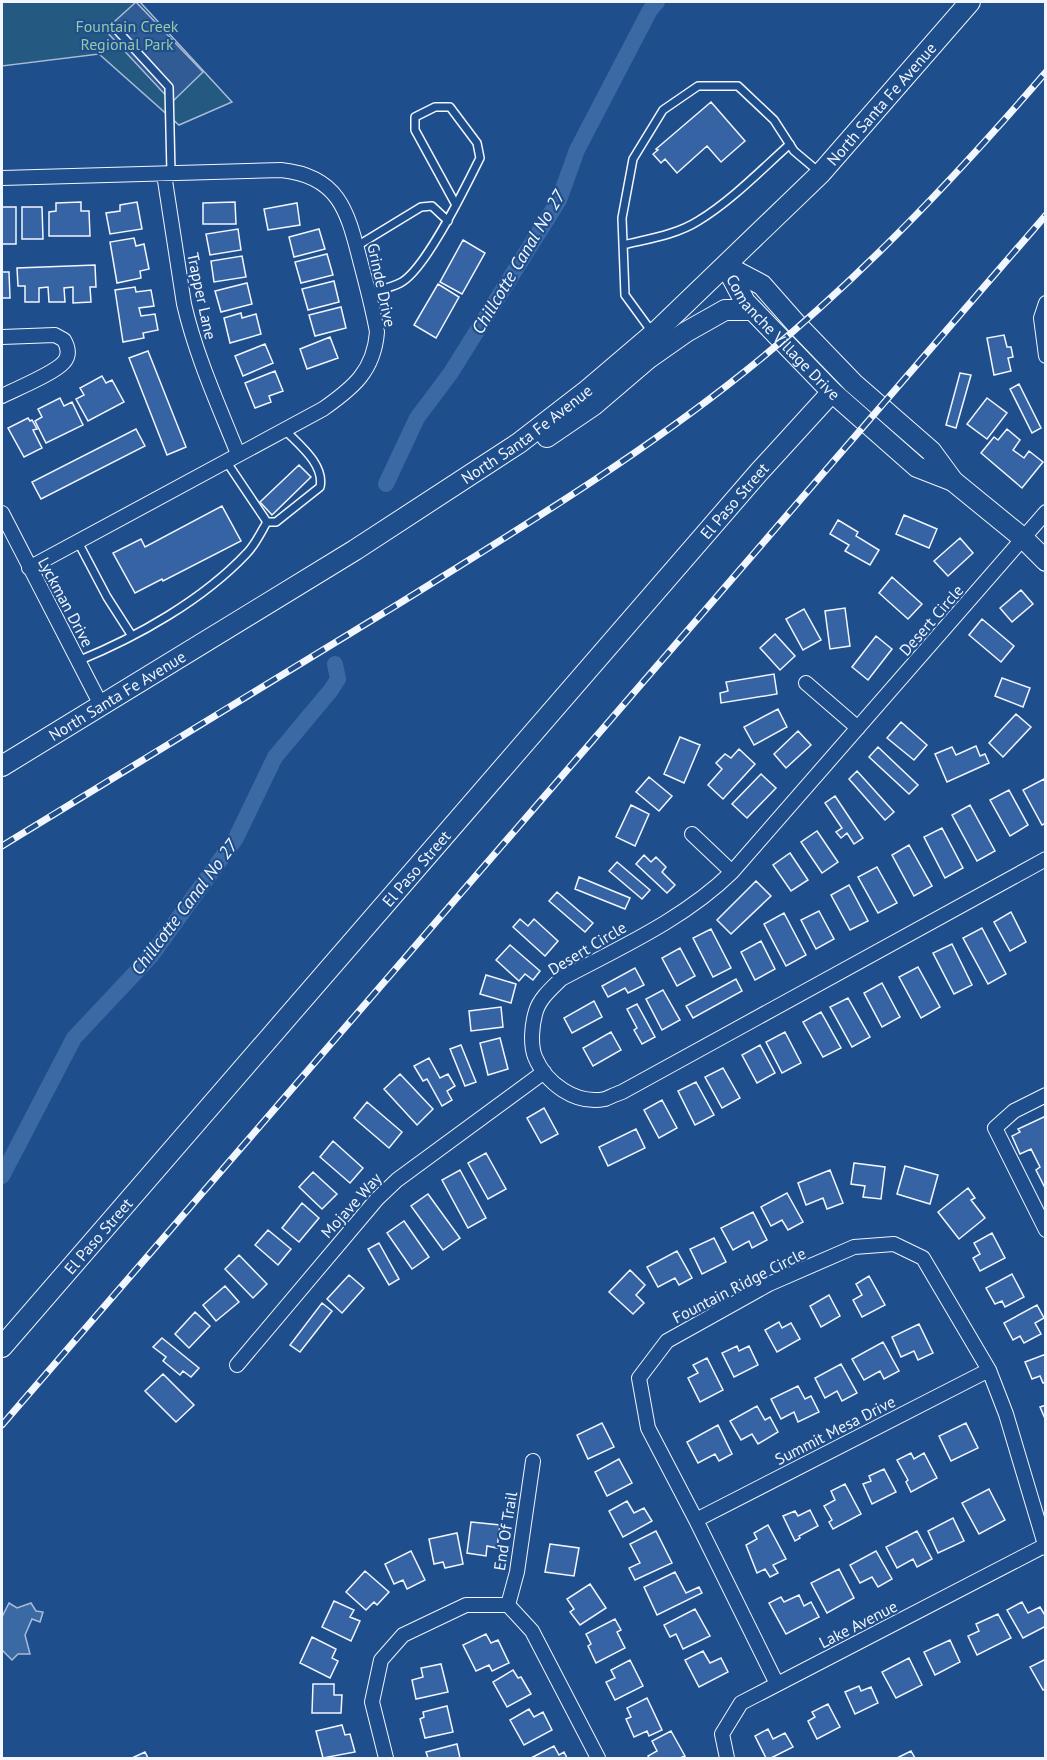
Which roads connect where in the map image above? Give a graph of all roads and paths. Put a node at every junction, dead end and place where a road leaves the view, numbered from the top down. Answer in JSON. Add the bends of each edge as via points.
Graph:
{"nodes":[{"id":1,"x":970,"y":2,"type":"edge"},
{"id":2,"x":116,"y":28,"type":"dead end"},
{"id":3,"x":790,"y":144,"type":"junction"},
{"id":4,"x":821,"y":173,"type":"junction"},
{"id":5,"x":167,"y":174,"type":"junction"},
{"id":6,"x":2,"y":178,"type":"edge"},
{"id":7,"x":456,"y":205,"type":"junction"},
{"id":8,"x":448,"y":221,"type":"junction"},
{"id":9,"x":623,"y":245,"type":"junction"},
{"id":10,"x":356,"y":246,"type":"junction"},
{"id":11,"x":726,"y":266,"type":"junction"},
{"id":12,"x":369,"y":293,"type":"junction"},
{"id":13,"x":1046,"y":303,"type":"edge"},
{"id":14,"x":752,"y":310,"type":"junction"},
{"id":15,"x":654,"y":334,"type":"junction"},
{"id":16,"x":2,"y":337,"type":"edge"},
{"id":17,"x":1046,"y":356,"type":"edge"},
{"id":18,"x":832,"y":392,"type":"junction"},
{"id":19,"x":2,"y":396,"type":"edge"},
{"id":20,"x":284,"y":429,"type":"junction"},
{"id":21,"x":231,"y":457,"type":"junction"},
{"id":22,"x":495,"y":459,"type":"junction"},
{"id":23,"x":953,"y":481,"type":"junction"},
{"id":24,"x":1046,"y":512,"type":"edge"},
{"id":25,"x":2,"y":513,"type":"edge"},
{"id":26,"x":267,"y":522,"type":"junction"},
{"id":27,"x":1023,"y":539,"type":"junction"},
{"id":28,"x":78,"y":542,"type":"junction"},
{"id":29,"x":1046,"y":561,"type":"edge"},
{"id":30,"x":29,"y":568,"type":"junction"},
{"id":31,"x":132,"y":636,"type":"junction"},
{"id":32,"x":78,"y":661,"type":"junction"},
{"id":33,"x":806,"y":683,"type":"dead end"},
{"id":34,"x":101,"y":705,"type":"junction"},
{"id":35,"x":858,"y":728,"type":"junction"},
{"id":36,"x":2,"y":766,"type":"edge"},
{"id":37,"x":692,"y":834,"type":"dead end"},
{"id":38,"x":1046,"y":859,"type":"edge"},
{"id":39,"x":732,"y":872,"type":"junction"},
{"id":40,"x":543,"y":1072,"type":"junction"},
{"id":41,"x":1046,"y":1095,"type":"edge"},
{"id":42,"x":1046,"y":1230,"type":"edge"},
{"id":43,"x":2,"y":1347,"type":"edge"},
{"id":44,"x":237,"y":1365,"type":"dead end"},
{"id":45,"x":989,"y":1371,"type":"junction"},
{"id":46,"x":532,"y":1461,"type":"dead end"},
{"id":47,"x":696,"y":1520,"type":"junction"},
{"id":48,"x":1045,"y":1547,"type":"edge"},
{"id":49,"x":508,"y":1605,"type":"junction"},
{"id":50,"x":777,"y":1684,"type":"junction"},
{"id":51,"x":386,"y":1758,"type":"edge"},
{"id":52,"x":598,"y":1758,"type":"edge"},
{"id":53,"x":727,"y":1758,"type":"edge"}],
"edges":[{"from":1,"to":4,"type":"main road","name":"North Santa Fe Avenue"},
{"from":2,"to":5,"type":"lane","via":[[169,87]]},
{"from":3,"to":4,"type":"lane"},
{"from":3,"to":9,"type":"lane","via":[[697,222]]},
{"from":3,"to":9,"type":"lane","via":[[774,120],[738,86],[698,86],[663,110],[633,159],[622,218]]},
{"from":4,"to":11,"type":"main road","name":"North Santa Fe Avenue"},
{"from":5,"to":6,"type":"street","name":"Grinde Drive"},
{"from":5,"to":10,"type":"street","name":"Grinde Drive","via":[[297,172],[326,186],[344,206]]},
{"from":5,"to":21,"type":"street","name":"Trapper Lane","via":[[184,304]]},
{"from":7,"to":7,"type":"lane","via":[[480,158],[477,143],[450,107],[435,107],[416,117],[415,130]]},
{"from":7,"to":8,"type":"lane"},
{"from":8,"to":10,"type":"lane","via":[[432,206],[421,207]]},
{"from":8,"to":12,"type":"lane","via":[[412,273],[401,283]]},
{"from":9,"to":15,"type":"lane","via":[[625,295]]},
{"from":10,"to":12,"type":"street","name":"Grinde Drive"},
{"from":11,"to":14,"type":"main road","name":"Comanche Village Drive"},
{"from":11,"to":15,"type":"main road","name":"North Santa Fe Avenue"},
{"from":11,"to":23,"type":"main road","name":"Comanche Village Drive","via":[[762,285],[846,376],[931,451]]},
{"from":12,"to":20,"type":"street","name":"Grinde Drive","via":[[377,332],[371,361],[352,388]]},
{"from":13,"to":17,"type":"street","via":[[1041,318]]},
{"from":14,"to":18,"type":"main road","name":"Comanche Village Drive"},
{"from":14,"to":22,"type":"main road","via":[[725,310],[686,332],[594,405],[525,452]]},
{"from":15,"to":22,"type":"main road","name":"North Santa Fe Avenue","via":[[570,404]]},
{"from":16,"to":19,"type":"street","via":[[55,335],[64,340],[68,351],[58,368]]},
{"from":18,"to":23,"type":"main road","name":"Comanche Village Drive","via":[[917,467]]},
{"from":18,"to":43,"type":"main road","name":"El Paso Street"},
{"from":20,"to":21,"type":"street","name":"Grinde Drive"},
{"from":20,"to":26,"type":"lane","via":[[315,464],[322,478],[320,487],[286,515],[276,522]]},
{"from":21,"to":26,"type":"lane"},
{"from":21,"to":28,"type":"street","name":"Grinde Drive"},
{"from":22,"to":34,"type":"main road","name":"North Santa Fe Avenue","via":[[355,550]]},
{"from":23,"to":27,"type":"main road","name":"Comanche Village Drive"},
{"from":24,"to":27,"type":"street","name":"Desert Circle"},
{"from":25,"to":30,"type":"street","name":"Lyckman Drive"},
{"from":26,"to":31,"type":"lane","via":[[249,552],[198,596]]},
{"from":27,"to":29,"type":"main road","name":"Comanche Village Drive"},
{"from":27,"to":35,"type":"street","name":"Desert Circle"},
{"from":28,"to":30,"type":"street","name":"Grinde Drive"},
{"from":28,"to":31,"type":"lane"},
{"from":30,"to":32,"type":"street","name":"Lyckman Drive"},
{"from":31,"to":32,"type":"lane"},
{"from":32,"to":34,"type":"street","name":"Lyckman Drive"},
{"from":33,"to":35,"type":"street"},
{"from":34,"to":36,"type":"main road","name":"North Santa Fe Avenue"},
{"from":35,"to":39,"type":"street","name":"Desert Circle"},
{"from":37,"to":39,"type":"street"},
{"from":38,"to":40,"type":"street","name":"Desert Circle","via":[[622,1092],[604,1099],[584,1098],[563,1091]]},
{"from":39,"to":40,"type":"street","name":"Desert Circle","via":[[682,913],[561,979],[547,992],[536,1010],[532,1031],[534,1055]]},
{"from":40,"to":44,"type":"street","name":"Mojave Way","via":[[377,1199]]},
{"from":41,"to":42,"type":"street","via":[[1014,1111],[995,1128]]},
{"from":45,"to":47,"type":"street","name":"Summit Mesa Drive"},
{"from":45,"to":47,"type":"street","name":"Fountain Ridge Circle","via":[[923,1258],[894,1244],[854,1247],[769,1284],[666,1341],[639,1378],[648,1428]]},
{"from":45,"to":48,"type":"street","name":"Fountain Ridge Circle","via":[[1006,1414]]},
{"from":46,"to":49,"type":"street","name":"End Of Trail","via":[[517,1572]]},
{"from":47,"to":50,"type":"street","name":"Fountain Ridge Circle"},
{"from":48,"to":50,"type":"street","name":"Lake Avenue"},
{"from":49,"to":51,"type":"street","via":[[466,1605],[403,1635],[381,1660],[372,1702]]},
{"from":49,"to":52,"type":"street","via":[[532,1631]]},
{"from":50,"to":53,"type":"street","name":"Lake Avenue","via":[[741,1703],[722,1734]]}]}
